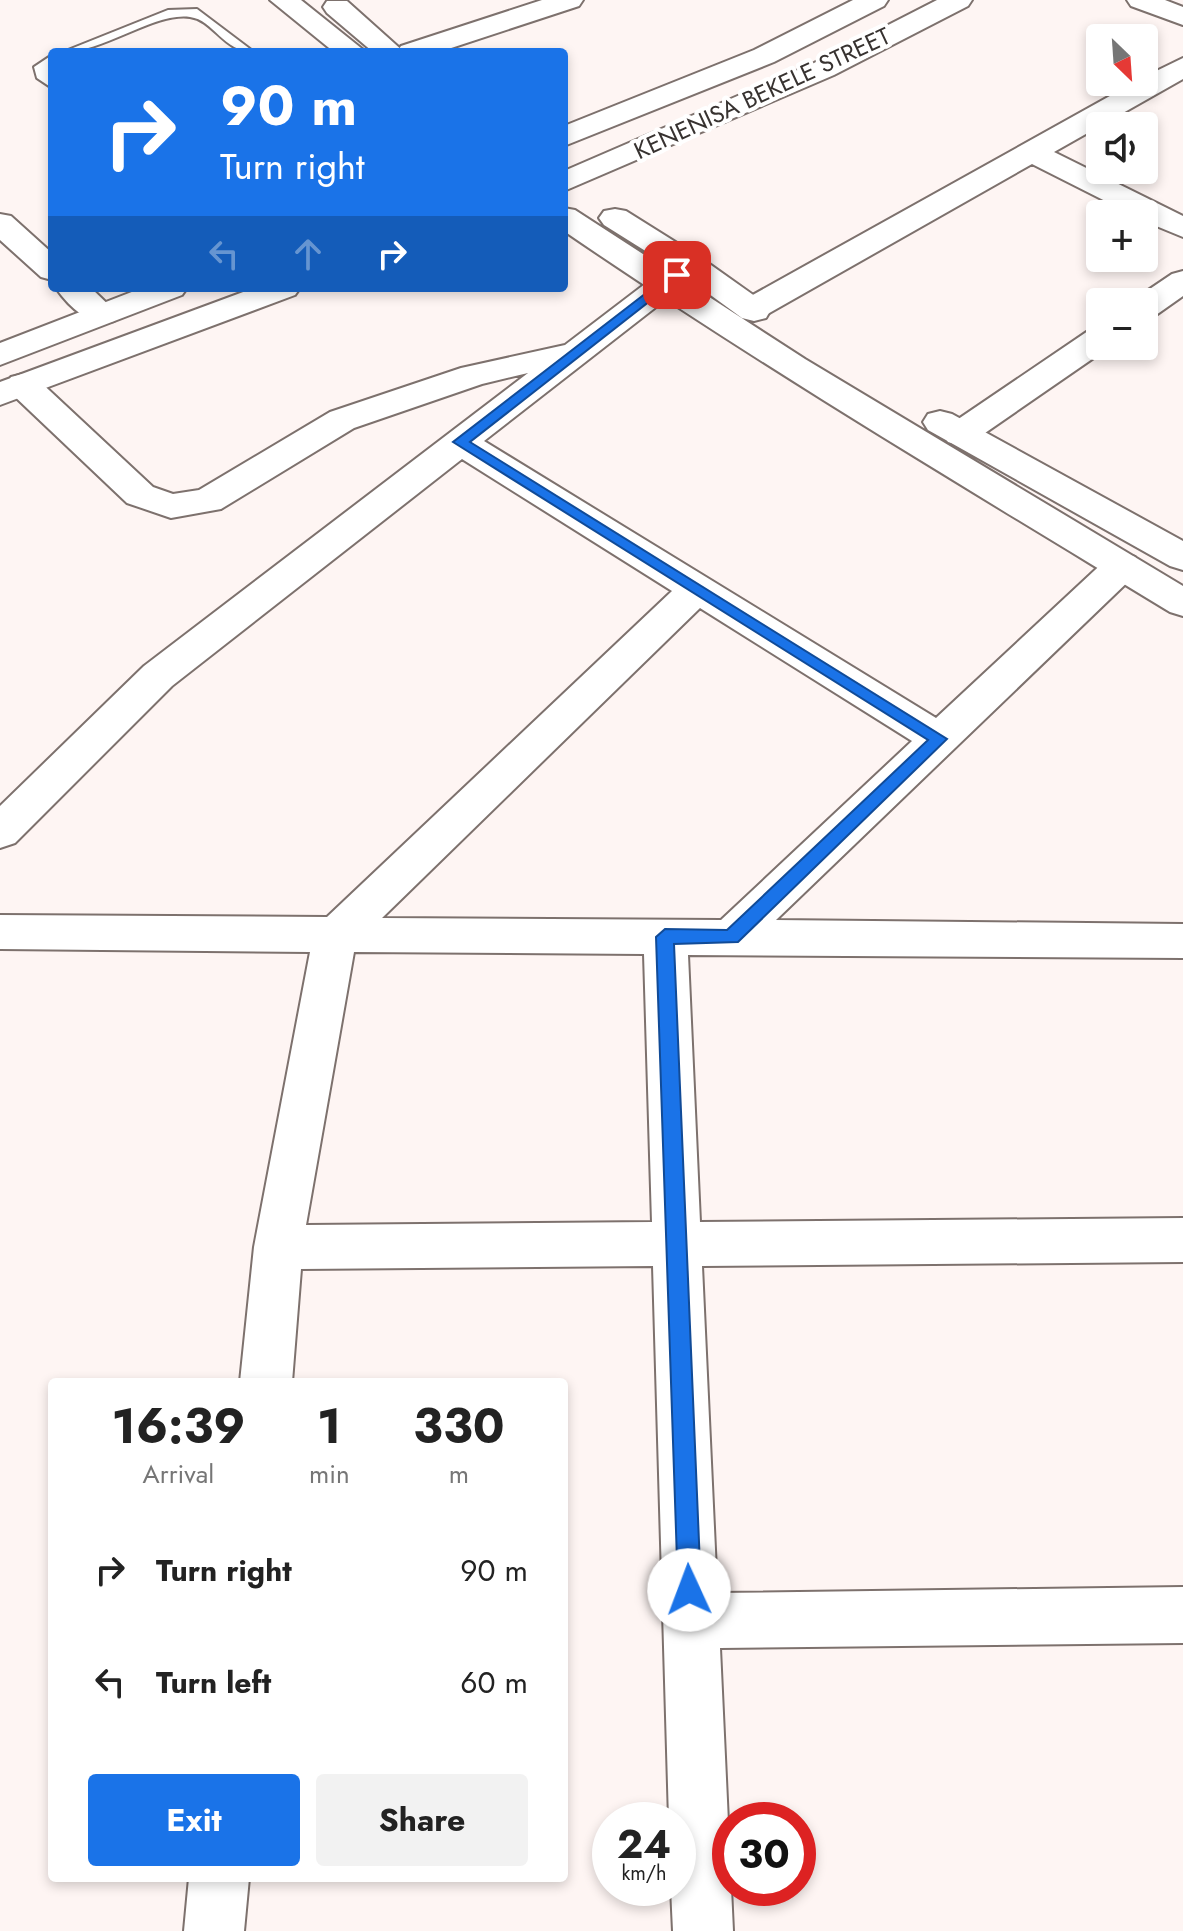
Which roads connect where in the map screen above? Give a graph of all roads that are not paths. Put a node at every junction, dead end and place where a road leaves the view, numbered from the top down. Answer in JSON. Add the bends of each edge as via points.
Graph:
{"nodes":[{"id":1,"x":284,"y":0,"type":"edge"},
{"id":2,"x":328,"y":0,"type":"edge"},
{"id":3,"x":569,"y":0,"type":"edge"},
{"id":4,"x":874,"y":0,"type":"edge"},
{"id":5,"x":958,"y":0,"type":"edge"},
{"id":6,"x":1141,"y":0,"type":"edge"},
{"id":7,"x":1183,"y":17,"type":"edge"},
{"id":8,"x":81,"y":48,"type":"edge"},
{"id":9,"x":242,"y":48,"type":"edge"},
{"id":10,"x":347,"y":48,"type":"edge"},
{"id":11,"x":385,"y":48,"type":"edge"},
{"id":12,"x":423,"y":48,"type":"edge"},
{"id":13,"x":48,"y":62,"type":"edge"},
{"id":14,"x":1183,"y":67,"type":"edge"},
{"id":15,"x":48,"y":80,"type":"edge"},
{"id":16,"x":568,"y":135,"type":"edge"},
{"id":17,"x":1031,"y":152,"type":"junction"},
{"id":18,"x":568,"y":182,"type":"edge"},
{"id":19,"x":568,"y":187,"type":"edge"},
{"id":20,"x":568,"y":219,"type":"edge"},
{"id":21,"x":0,"y":223,"type":"edge"},
{"id":22,"x":1183,"y":228,"type":"edge"},
{"id":23,"x":48,"y":266,"type":"edge"},
{"id":24,"x":677,"y":275,"type":"junction"},
{"id":25,"x":1183,"y":281,"type":"edge"},
{"id":26,"x":77,"y":292,"type":"edge"},
{"id":27,"x":160,"y":292,"type":"edge"},
{"id":28,"x":273,"y":292,"type":"edge"},
{"id":29,"x":1158,"y":298,"type":"edge"},
{"id":30,"x":752,"y":309,"type":"junction"},
{"id":31,"x":102,"y":314,"type":"junction"},
{"id":32,"x":1086,"y":348,"type":"edge"},
{"id":33,"x":578,"y":352,"type":"junction"},
{"id":34,"x":0,"y":355,"type":"edge"},
{"id":35,"x":11,"y":390,"type":"edge"},
{"id":36,"x":960,"y":434,"type":"junction"},
{"id":37,"x":460,"y":442,"type":"junction"},
{"id":38,"x":1183,"y":557,"type":"edge"},
{"id":39,"x":1122,"y":566,"type":"junction"},
{"id":40,"x":697,"y":589,"type":"junction"},
{"id":41,"x":1183,"y":603,"type":"edge"},
{"id":42,"x":939,"y":739,"type":"junction"},
{"id":43,"x":0,"y":832,"type":"edge"},
{"id":44,"x":0,"y":932,"type":"edge"},
{"id":45,"x":335,"y":936,"type":"junction"},
{"id":46,"x":665,"y":937,"type":"junction"},
{"id":47,"x":731,"y":937,"type":"junction"},
{"id":48,"x":1183,"y":941,"type":"edge"},
{"id":49,"x":1183,"y":1240,"type":"edge"},
{"id":50,"x":676,"y":1246,"type":"junction"},
{"id":51,"x":278,"y":1247,"type":"junction"},
{"id":52,"x":266,"y":1378,"type":"edge"},
{"id":53,"x":1183,"y":1615,"type":"edge"},
{"id":54,"x":690,"y":1621,"type":"junction"},
{"id":55,"x":219,"y":1882,"type":"edge"},
{"id":56,"x":214,"y":1931,"type":"edge"},
{"id":57,"x":703,"y":1931,"type":"edge"}],
"edges":[{"from":1,"to":10,"type":"street"},
{"from":2,"to":11,"type":"street"},
{"from":3,"to":12,"type":"street"},
{"from":4,"to":16,"type":"street","name":"KENENISA BEKELE STREET","via":[[764,56]]},
{"from":5,"to":18,"type":"street","name":"KENENISA BEKELE STREET","via":[[824,69]]},
{"from":6,"to":7,"type":"street"},
{"from":8,"to":9,"type":"lane","via":[[187,11]]},
{"from":13,"to":15,"type":"lane","via":[[41,67]]},
{"from":14,"to":17,"type":"street"},
{"from":17,"to":22,"type":"street"},
{"from":17,"to":30,"type":"street"},
{"from":19,"to":24,"type":"street"},
{"from":20,"to":24,"type":"street"},
{"from":21,"to":23,"type":"street"},
{"from":24,"to":30,"type":"street"},
{"from":24,"to":33,"type":"street"},
{"from":24,"to":39,"type":"street"},
{"from":25,"to":29,"type":"street"},
{"from":26,"to":31,"type":"street"},
{"from":27,"to":31,"type":"street"},
{"from":28,"to":35,"type":"street"},
{"from":30,"to":36,"type":"street"},
{"from":31,"to":34,"type":"street"},
{"from":32,"to":36,"type":"street"},
{"from":33,"to":35,"type":"street","via":[[473,375],[342,420],[208,501],[171,506],[140,495]]},
{"from":33,"to":37,"type":"street"},
{"from":36,"to":38,"type":"street"},
{"from":37,"to":40,"type":"street"},
{"from":37,"to":43,"type":"street","via":[[158,676]]},
{"from":39,"to":41,"type":"street"},
{"from":39,"to":42,"type":"street"},
{"from":40,"to":42,"type":"street"},
{"from":40,"to":45,"type":"street"},
{"from":42,"to":47,"type":"street"},
{"from":44,"to":45,"type":"street"},
{"from":45,"to":46,"type":"street"},
{"from":45,"to":51,"type":"street"},
{"from":46,"to":47,"type":"street"},
{"from":46,"to":50,"type":"street"},
{"from":47,"to":48,"type":"street"},
{"from":49,"to":50,"type":"street"},
{"from":50,"to":51,"type":"street"},
{"from":50,"to":54,"type":"street"},
{"from":51,"to":52,"type":"street"},
{"from":53,"to":54,"type":"street"},
{"from":54,"to":57,"type":"street"},
{"from":55,"to":56,"type":"street"}]}
